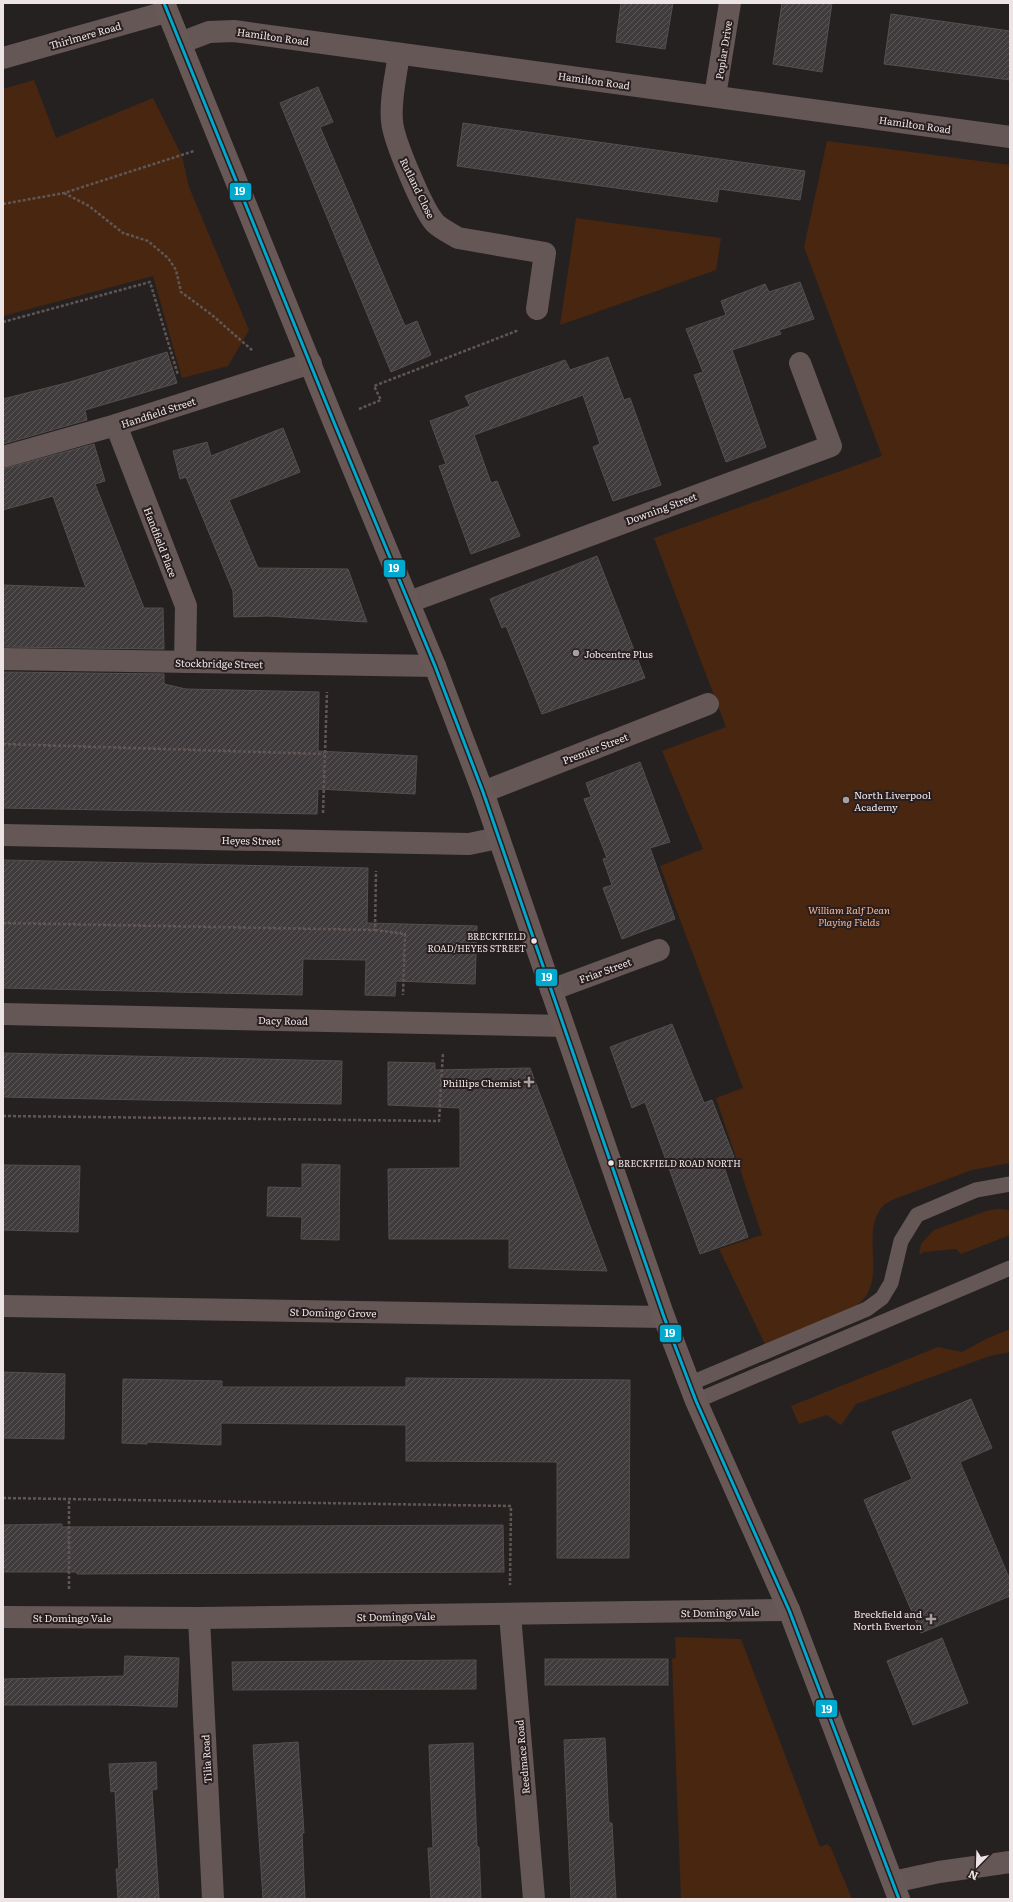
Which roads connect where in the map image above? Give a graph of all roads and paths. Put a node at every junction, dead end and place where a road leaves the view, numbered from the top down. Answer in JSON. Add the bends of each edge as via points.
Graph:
{"nodes":[{"id":1,"x":730,"y":3,"type":"edge"},
{"id":2,"x":165,"y":8,"type":"edge"},
{"id":3,"x":180,"y":43,"type":"junction"},
{"id":4,"x":399,"y":54,"type":"junction"},
{"id":5,"x":3,"y":58,"type":"edge"},
{"id":6,"x":716,"y":96,"type":"junction"},
{"id":7,"x":1010,"y":138,"type":"edge"},
{"id":8,"x":220,"y":139,"type":"junction"},
{"id":9,"x":64,"y":193,"type":"junction"},
{"id":10,"x":3,"y":204,"type":"edge"},
{"id":11,"x":537,"y":309,"type":"joint"},
{"id":12,"x":3,"y":322,"type":"edge"},
{"id":13,"x":311,"y":363,"type":"junction"},
{"id":14,"x":800,"y":363,"type":"dead end"},
{"id":15,"x":280,"y":373,"type":"junction"},
{"id":16,"x":186,"y":403,"type":"junction"},
{"id":17,"x":333,"y":420,"type":"junction"},
{"id":18,"x":116,"y":425,"type":"junction"},
{"id":19,"x":3,"y":457,"type":"edge"},
{"id":20,"x":409,"y":602,"type":"junction"},
{"id":21,"x":3,"y":659,"type":"edge"},
{"id":22,"x":184,"y":662,"type":"junction"},
{"id":23,"x":328,"y":664,"type":"junction"},
{"id":24,"x":435,"y":666,"type":"junction"},
{"id":25,"x":708,"y":704,"type":"dead end"},
{"id":26,"x":3,"y":744,"type":"edge"},
{"id":27,"x":324,"y":754,"type":"junction"},
{"id":28,"x":483,"y":792,"type":"junction"},
{"id":29,"x":3,"y":835,"type":"edge"},
{"id":30,"x":498,"y":838,"type":"junction"},
{"id":31,"x":323,"y":842,"type":"junction"},
{"id":32,"x":377,"y":843,"type":"junction"},
{"id":33,"x":3,"y":923,"type":"edge"},
{"id":34,"x":375,"y":930,"type":"junction"},
{"id":35,"x":658,"y":950,"type":"dead end"},
{"id":36,"x":551,"y":990,"type":"junction"},
{"id":37,"x":3,"y":1014,"type":"edge"},
{"id":38,"x":402,"y":1022,"type":"junction"},
{"id":39,"x":444,"y":1024,"type":"junction"},
{"id":40,"x":563,"y":1026,"type":"junction"},
{"id":41,"x":3,"y":1116,"type":"edge"},
{"id":42,"x":1010,"y":1184,"type":"edge"},
{"id":43,"x":1010,"y":1268,"type":"edge"},
{"id":44,"x":3,"y":1306,"type":"edge"},
{"id":45,"x":664,"y":1317,"type":"junction"},
{"id":46,"x":692,"y":1392,"type":"junction"},
{"id":47,"x":3,"y":1498,"type":"edge"},
{"id":48,"x":69,"y":1500,"type":"junction"},
{"id":49,"x":789,"y":1610,"type":"junction"},
{"id":50,"x":510,"y":1615,"type":"junction"},
{"id":51,"x":69,"y":1616,"type":"junction"},
{"id":52,"x":3,"y":1617,"type":"edge"},
{"id":53,"x":199,"y":1618,"type":"junction"},
{"id":54,"x":1010,"y":1862,"type":"edge"},
{"id":55,"x":896,"y":1891,"type":"edge"},
{"id":56,"x":213,"y":1899,"type":"edge"},
{"id":57,"x":534,"y":1899,"type":"edge"}],
"edges":[{"from":1,"to":6,"type":"street","name":"Poplar Drive"},
{"from":2,"to":3,"type":"street"},
{"from":2,"to":5,"type":"street","name":"Thirlmere Road"},
{"from":3,"to":4,"type":"street","name":"Hamilton Road","via":[[209,32],[234,30]]},
{"from":3,"to":8,"type":"street"},
{"from":4,"to":6,"type":"street","name":"Hamilton Road"},
{"from":4,"to":11,"type":"street","name":"Rutland Close","via":[[392,122],[396,140],[434,222],[458,238],[545,253]]},
{"from":6,"to":7,"type":"street","name":"Hamilton Road"},
{"from":8,"to":9,"type":"path","via":[[182,156]]},
{"from":8,"to":13,"type":"street"},
{"from":9,"to":10,"type":"path"},
{"from":9,"to":15,"type":"path","via":[[89,206],[123,233],[148,241],[168,258],[176,270],[182,292]]},
{"from":11,"to":17,"type":"path","via":[[535,324],[374,386],[381,400]]},
{"from":12,"to":16,"type":"path","via":[[150,282]]},
{"from":13,"to":15,"type":"street","name":"Handfield Street"},
{"from":13,"to":17,"type":"street"},
{"from":14,"to":20,"type":"street","name":"Downing Street","via":[[831,446]]},
{"from":15,"to":16,"type":"street","name":"Handfield Street"},
{"from":16,"to":18,"type":"street","name":"Handfield Street"},
{"from":17,"to":20,"type":"street"},
{"from":18,"to":19,"type":"street","name":"Handfield Street"},
{"from":18,"to":22,"type":"street","name":"Handfield Place","via":[[186,606]]},
{"from":20,"to":24,"type":"street"},
{"from":21,"to":22,"type":"street","name":"Stockbridge Street"},
{"from":22,"to":23,"type":"street","name":"Stockbridge Street"},
{"from":23,"to":24,"type":"street","name":"Stockbridge Street"},
{"from":23,"to":27,"type":"path"},
{"from":24,"to":28,"type":"street"},
{"from":25,"to":28,"type":"street","name":"Premier Street"},
{"from":26,"to":27,"type":"path"},
{"from":27,"to":31,"type":"path"},
{"from":28,"to":30,"type":"street"},
{"from":29,"to":31,"type":"street","name":"Heyes Street"},
{"from":30,"to":32,"type":"street","name":"Heyes Street","via":[[469,844]]},
{"from":30,"to":36,"type":"street"},
{"from":31,"to":32,"type":"street","name":"Heyes Street"},
{"from":32,"to":34,"type":"path"},
{"from":33,"to":34,"type":"path"},
{"from":34,"to":38,"type":"path","via":[[405,934]]},
{"from":35,"to":36,"type":"street","name":"Friar Street"},
{"from":36,"to":40,"type":"street"},
{"from":37,"to":38,"type":"street","name":"Dacy Road"},
{"from":38,"to":39,"type":"street","name":"Dacy Road"},
{"from":39,"to":40,"type":"street","name":"Dacy Road"},
{"from":39,"to":41,"type":"path","via":[[439,1121]]},
{"from":40,"to":45,"type":"street"},
{"from":42,"to":46,"type":"lane","via":[[976,1190],[917,1215],[901,1241],[891,1283],[882,1298],[867,1309]]},
{"from":43,"to":46,"type":"lane"},
{"from":44,"to":45,"type":"street","name":"St Domingo Grove"},
{"from":45,"to":46,"type":"street"},
{"from":46,"to":49,"type":"street"},
{"from":47,"to":48,"type":"path"},
{"from":48,"to":50,"type":"path","via":[[511,1506]]},
{"from":48,"to":51,"type":"path"},
{"from":49,"to":50,"type":"street","name":"St Domingo Vale"},
{"from":49,"to":55,"type":"street"},
{"from":50,"to":53,"type":"street","name":"St Domingo Vale"},
{"from":50,"to":57,"type":"street","name":"Reedmace Road"},
{"from":51,"to":52,"type":"street","name":"St Domingo Vale"},
{"from":51,"to":53,"type":"street","name":"St Domingo Vale"},
{"from":53,"to":56,"type":"street","name":"Tilia Road"},
{"from":54,"to":55,"type":"street","via":[[939,1872]]}]}
